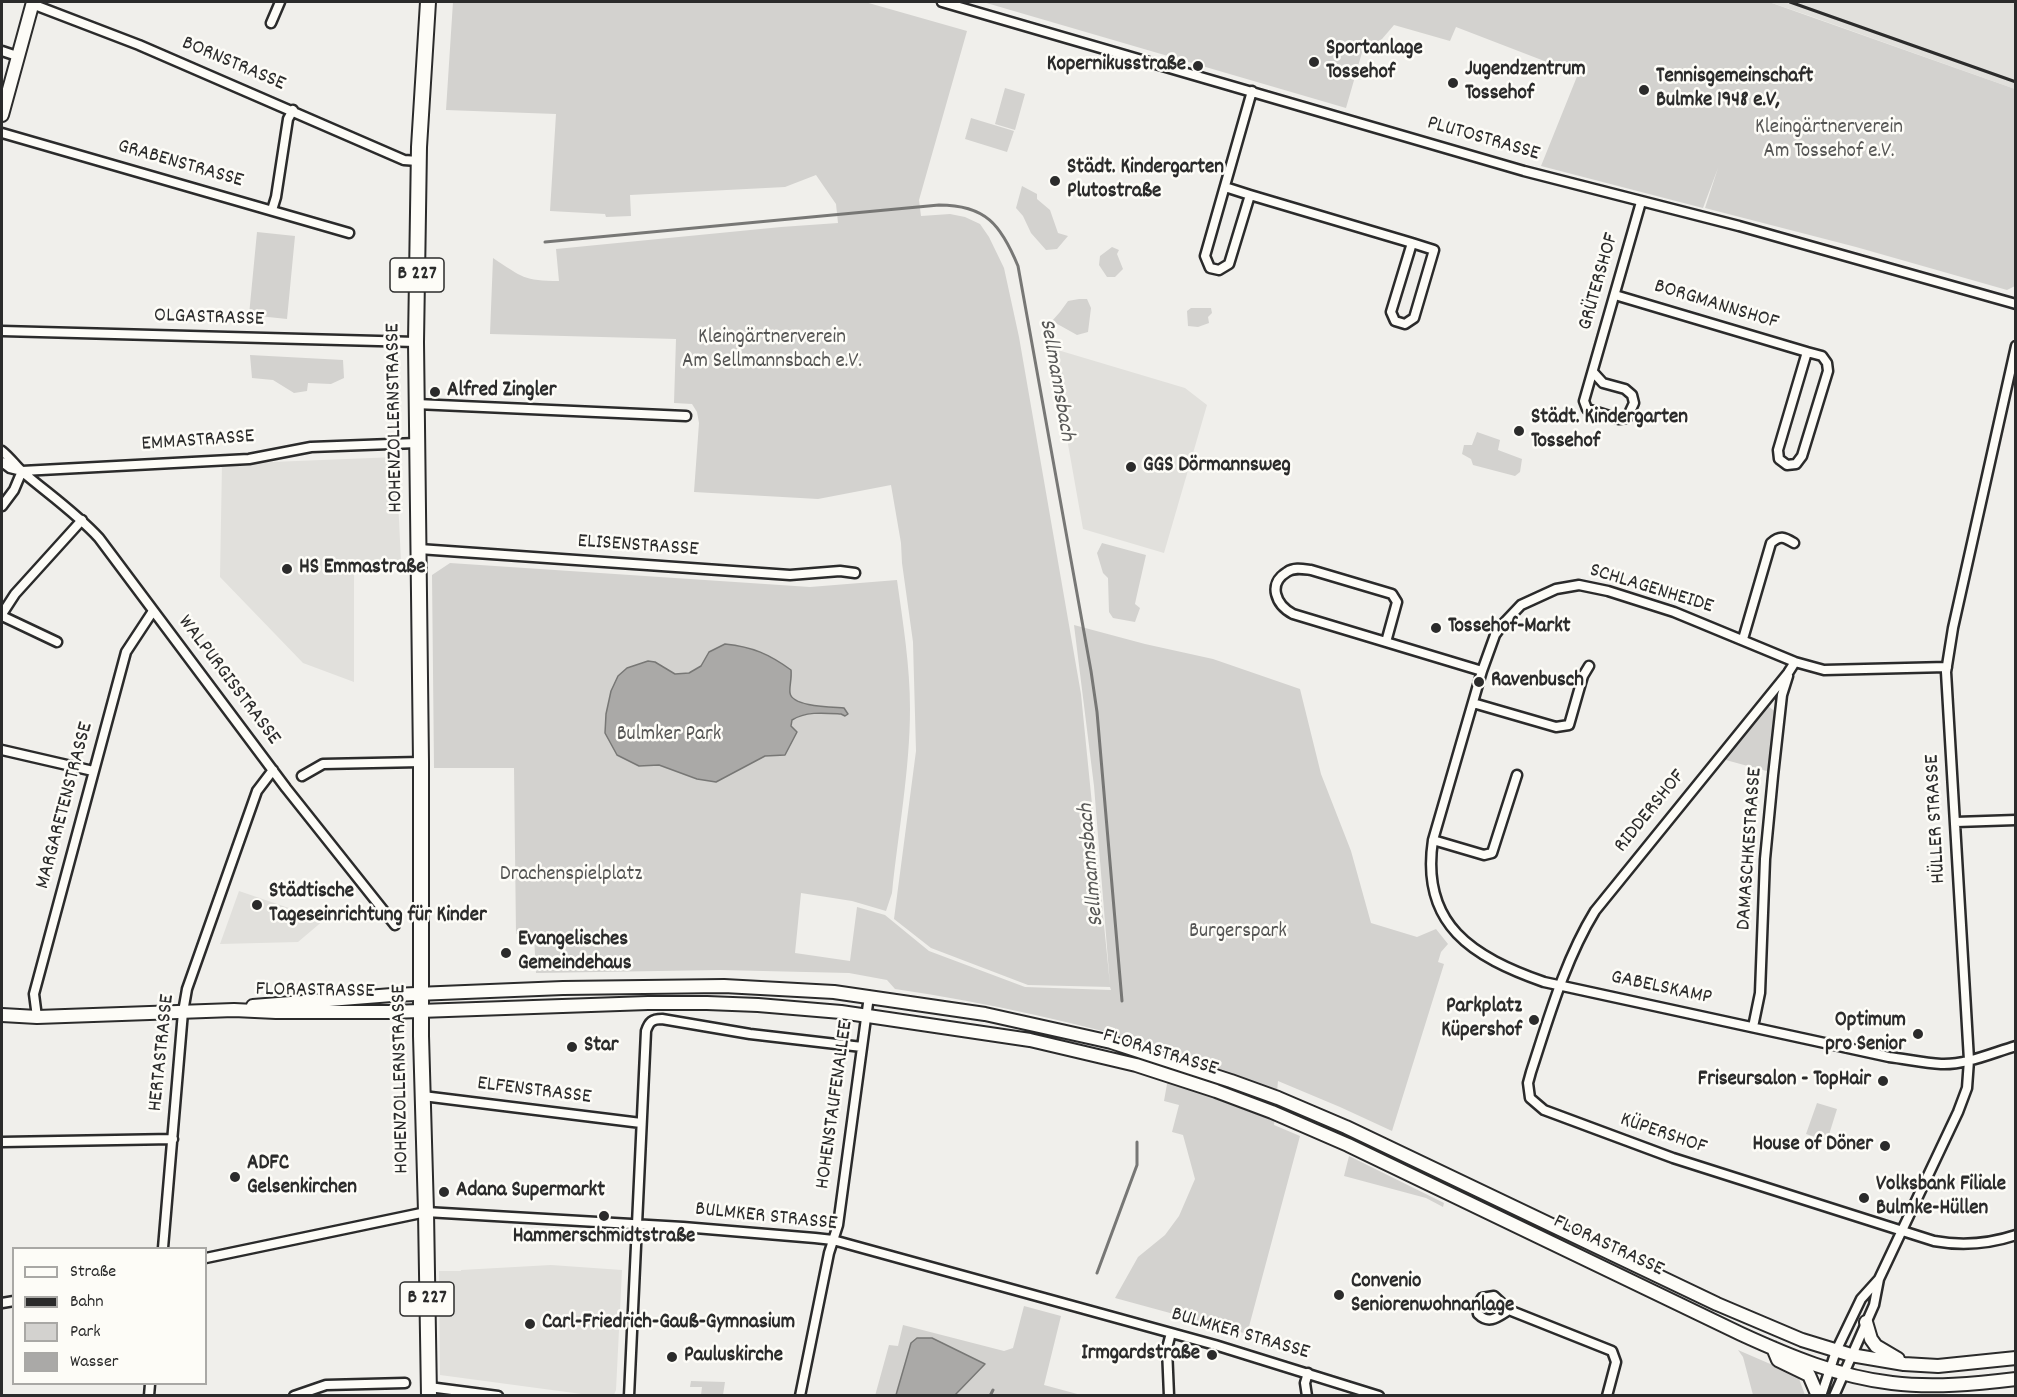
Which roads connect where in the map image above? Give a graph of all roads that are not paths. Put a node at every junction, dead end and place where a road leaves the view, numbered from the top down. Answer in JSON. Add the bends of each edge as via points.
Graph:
{"nodes":[{"id":1,"x":280,"y":2,"type":"edge"},
{"id":2,"x":429,"y":2,"type":"edge"},
{"id":3,"x":942,"y":2,"type":"edge"},
{"id":4,"x":33,"y":3,"type":"edge"},
{"id":5,"x":271,"y":22,"type":"dead end"},
{"id":6,"x":2,"y":51,"type":"edge"},
{"id":7,"x":17,"y":56,"type":"junction"},
{"id":8,"x":1252,"y":91,"type":"junction"},
{"id":9,"x":293,"y":110,"type":"junction"},
{"id":10,"x":2,"y":115,"type":"edge"},
{"id":11,"x":2,"y":133,"type":"edge"},
{"id":12,"x":418,"y":161,"type":"junction"},
{"id":13,"x":1225,"y":188,"type":"junction"},
{"id":14,"x":1250,"y":195,"type":"junction"},
{"id":15,"x":1641,"y":202,"type":"junction"},
{"id":16,"x":272,"y":210,"type":"junction"},
{"id":17,"x":349,"y":233,"type":"dead end"},
{"id":18,"x":1412,"y":243,"type":"junction"},
{"id":19,"x":1615,"y":295,"type":"junction"},
{"id":20,"x":2016,"y":304,"type":"edge"},
{"id":21,"x":2,"y":331,"type":"edge"},
{"id":22,"x":416,"y":342,"type":"junction"},
{"id":23,"x":2016,"y":346,"type":"edge"},
{"id":24,"x":1806,"y":352,"type":"junction"},
{"id":25,"x":1593,"y":372,"type":"junction"},
{"id":26,"x":416,"y":404,"type":"junction"},
{"id":27,"x":686,"y":416,"type":"dead end"},
{"id":28,"x":417,"y":443,"type":"junction"},
{"id":29,"x":2,"y":451,"type":"edge"},
{"id":30,"x":4,"y":465,"type":"edge"},
{"id":31,"x":22,"y":471,"type":"junction"},
{"id":32,"x":2,"y":506,"type":"edge"},
{"id":33,"x":82,"y":520,"type":"junction"},
{"id":34,"x":1794,"y":543,"type":"dead end"},
{"id":35,"x":419,"y":549,"type":"junction"},
{"id":36,"x":855,"y":573,"type":"dead end"},
{"id":37,"x":153,"y":611,"type":"junction"},
{"id":38,"x":2,"y":615,"type":"edge"},
{"id":39,"x":1743,"y":639,"type":"junction"},
{"id":40,"x":57,"y":642,"type":"dead end"},
{"id":41,"x":1386,"y":642,"type":"junction"},
{"id":42,"x":1795,"y":662,"type":"junction"},
{"id":43,"x":1589,"y":666,"type":"dead end"},
{"id":44,"x":1947,"y":667,"type":"junction"},
{"id":45,"x":1482,"y":671,"type":"junction"},
{"id":46,"x":1788,"y":673,"type":"junction"},
{"id":47,"x":1473,"y":704,"type":"junction"},
{"id":48,"x":2,"y":750,"type":"edge"},
{"id":49,"x":421,"y":762,"type":"junction"},
{"id":50,"x":273,"y":770,"type":"junction"},
{"id":51,"x":93,"y":771,"type":"junction"},
{"id":52,"x":1517,"y":775,"type":"dead end"},
{"id":53,"x":302,"y":776,"type":"dead end"},
{"id":54,"x":2016,"y":820,"type":"edge"},
{"id":55,"x":1956,"y":822,"type":"junction"},
{"id":56,"x":1433,"y":840,"type":"junction"},
{"id":57,"x":395,"y":925,"type":"dead end"},
{"id":58,"x":1560,"y":986,"type":"junction"},
{"id":59,"x":422,"y":994,"type":"junction"},
{"id":60,"x":869,"y":996,"type":"junction"},
{"id":61,"x":234,"y":1010,"type":"junction"},
{"id":62,"x":422,"y":1010,"type":"junction"},
{"id":63,"x":183,"y":1012,"type":"junction"},
{"id":64,"x":2,"y":1015,"type":"edge"},
{"id":65,"x":866,"y":1016,"type":"junction"},
{"id":66,"x":37,"y":1017,"type":"junction"},
{"id":67,"x":1753,"y":1028,"type":"junction"},
{"id":68,"x":2016,"y":1046,"type":"edge"},
{"id":69,"x":862,"y":1047,"type":"junction"},
{"id":70,"x":1969,"y":1060,"type":"junction"},
{"id":71,"x":423,"y":1096,"type":"junction"},
{"id":72,"x":641,"y":1123,"type":"junction"},
{"id":73,"x":173,"y":1139,"type":"junction"},
{"id":74,"x":2,"y":1142,"type":"edge"},
{"id":75,"x":426,"y":1212,"type":"junction"},
{"id":76,"x":636,"y":1224,"type":"junction"},
{"id":77,"x":1902,"y":1230,"type":"junction"},
{"id":78,"x":2016,"y":1235,"type":"edge"},
{"id":79,"x":833,"y":1240,"type":"junction"},
{"id":80,"x":163,"y":1247,"type":"edge"},
{"id":81,"x":207,"y":1258,"type":"edge"},
{"id":82,"x":1879,"y":1279,"type":"junction"},
{"id":83,"x":1509,"y":1310,"type":"dead end"},
{"id":84,"x":1866,"y":1322,"type":"junction"},
{"id":85,"x":1171,"y":1333,"type":"junction"},
{"id":86,"x":1773,"y":1348,"type":"junction"},
{"id":87,"x":1836,"y":1351,"type":"junction"},
{"id":88,"x":1851,"y":1355,"type":"junction"},
{"id":89,"x":2016,"y":1358,"type":"edge"},
{"id":90,"x":1904,"y":1364,"type":"junction"},
{"id":91,"x":1830,"y":1369,"type":"junction"},
{"id":92,"x":1308,"y":1373,"type":"junction"},
{"id":93,"x":1843,"y":1373,"type":"junction"},
{"id":94,"x":2016,"y":1379,"type":"edge"},
{"id":95,"x":405,"y":1383,"type":"dead end"},
{"id":96,"x":429,"y":1391,"type":"edge"},
{"id":97,"x":311,"y":1393,"type":"edge"},
{"id":98,"x":294,"y":1395,"type":"edge"},
{"id":99,"x":498,"y":1395,"type":"edge"},
{"id":100,"x":629,"y":1395,"type":"edge"},
{"id":101,"x":800,"y":1395,"type":"edge"},
{"id":102,"x":1169,"y":1395,"type":"edge"},
{"id":103,"x":1307,"y":1395,"type":"edge"},
{"id":104,"x":1379,"y":1395,"type":"edge"},
{"id":105,"x":1607,"y":1395,"type":"edge"},
{"id":106,"x":1819,"y":1395,"type":"edge"},
{"id":107,"x":1834,"y":1395,"type":"edge"}],
"edges":[{"from":1,"to":5,"type":"street"},
{"from":2,"to":12,"type":"main road","name":"HOHENZOLLERNSTRASSE","number":"B 227"},
{"from":3,"to":8,"type":"street","name":"PLUTOSTRASSE"},
{"from":4,"to":7,"type":"main road"},
{"from":4,"to":9,"type":"street","name":"BORNSTRASSE"},
{"from":6,"to":7,"type":"street"},
{"from":7,"to":10,"type":"main road"},
{"from":8,"to":13,"type":"street"},
{"from":8,"to":15,"type":"street","name":"PLUTOSTRASSE"},
{"from":9,"to":12,"type":"street","name":"BORNSTRASSE","via":[[404,160]]},
{"from":9,"to":16,"type":"street","via":[[288,119]]},
{"from":11,"to":16,"type":"street","name":"GRABENSTRASSE"},
{"from":12,"to":22,"type":"main road","name":"HOHENZOLLERNSTRASSE","number":"B 227"},
{"from":13,"to":14,"type":"street"},
{"from":13,"to":14,"type":"street","via":[[1205,256],[1210,268],[1219,270],[1229,264]]},
{"from":14,"to":18,"type":"street"},
{"from":15,"to":19,"type":"street","name":"GRÜTERSHOF"},
{"from":15,"to":20,"type":"street","name":"PLUTOSTRASSE"},
{"from":16,"to":17,"type":"street","name":"GRABENSTRASSE"},
{"from":18,"to":18,"type":"street","via":[[1391,312],[1395,321],[1405,324],[1414,318],[1434,250]]},
{"from":19,"to":24,"type":"street","name":"BORGMANNSHOF"},
{"from":19,"to":25,"type":"street","name":"GRÜTERSHOF"},
{"from":21,"to":22,"type":"street","name":"OLGASTRASSE"},
{"from":22,"to":26,"type":"main road","name":"HOHENZOLLERNSTRASSE","number":"B 227"},
{"from":23,"to":44,"type":"street","name":"HÜLLER STRASSE"},
{"from":24,"to":24,"type":"street","name":"BORGMANNSHOF","via":[[1778,450],[1779,459],[1787,465],[1796,464],[1802,456],[1828,371],[1822,356]]},
{"from":25,"to":25,"type":"street","name":"GRÜTERSHOF","via":[[1584,401],[1587,409],[1627,418],[1634,403],[1632,395],[1603,383]]},
{"from":26,"to":27,"type":"street"},
{"from":26,"to":28,"type":"main road","name":"HOHENZOLLERNSTRASSE","number":"B 227"},
{"from":28,"to":31,"type":"street","name":"EMMASTRASSE","via":[[311,447],[249,459]]},
{"from":28,"to":35,"type":"main road","name":"HOHENZOLLERNSTRASSE","number":"B 227"},
{"from":29,"to":31,"type":"street","name":"WALPURGISSTRASSE"},
{"from":30,"to":31,"type":"street","name":"WALPURGISSTRASSE"},
{"from":31,"to":32,"type":"street"},
{"from":31,"to":33,"type":"street","name":"WALPURGISSTRASSE"},
{"from":33,"to":37,"type":"street","name":"WALPURGISSTRASSE"},
{"from":33,"to":38,"type":"street","via":[[15,594]]},
{"from":34,"to":39,"type":"street","via":[[1777,537],[1771,543]]},
{"from":35,"to":36,"type":"street","name":"ELISENSTRASSE","via":[[790,575]]},
{"from":35,"to":49,"type":"main road","name":"HOHENZOLLERNSTRASSE","number":"B 227"},
{"from":37,"to":50,"type":"street","name":"WALPURGISSTRASSE"},
{"from":37,"to":51,"type":"street","name":"MARGARETENSTRASSE","via":[[126,652]]},
{"from":38,"to":40,"type":"street"},
{"from":39,"to":42,"type":"street","name":"SCHLAGENHEIDE"},
{"from":39,"to":45,"type":"street","name":"SCHLAGENHEIDE","via":[[1674,612],[1579,585],[1556,589],[1521,605],[1495,635]]},
{"from":41,"to":41,"type":"street","via":[[1282,609],[1277,600],[1279,579],[1298,568],[1392,594],[1398,602]]},
{"from":41,"to":45,"type":"street"},
{"from":42,"to":44,"type":"street","name":"SCHLAGENHEIDE","via":[[1824,670]]},
{"from":42,"to":46,"type":"street"},
{"from":43,"to":47,"type":"street","via":[[1569,725],[1556,727]]},
{"from":44,"to":55,"type":"street","name":"HÜLLER STRASSE"},
{"from":45,"to":47,"type":"street","name":"GABELSKAMP"},
{"from":46,"to":58,"type":"street","name":"RIDDERSHOF","via":[[1595,911],[1578,940]]},
{"from":46,"to":67,"type":"street","name":"DAMASCHKESTRASSE","via":[[1772,787],[1760,993]]},
{"from":47,"to":56,"type":"street","name":"GABELSKAMP"},
{"from":48,"to":51,"type":"street"},
{"from":49,"to":53,"type":"street","via":[[328,763]]},
{"from":49,"to":59,"type":"main road","name":"HOHENZOLLERNSTRASSE","number":"B 227"},
{"from":50,"to":57,"type":"street","name":"WALPURGISSTRASSE"},
{"from":50,"to":63,"type":"street","name":"HERTASTRASSE","via":[[257,791],[187,989]]},
{"from":51,"to":66,"type":"street","name":"MARGARETENSTRASSE","via":[[34,994]]},
{"from":52,"to":56,"type":"street","via":[[1492,853],[1484,855]]},
{"from":54,"to":55,"type":"street"},
{"from":55,"to":70,"type":"street","name":"HÜLLER STRASSE"},
{"from":56,"to":58,"type":"street","name":"GABELSKAMP","via":[[1432,889],[1458,935],[1494,962]]},
{"from":58,"to":67,"type":"street","name":"GABELSKAMP"},
{"from":58,"to":77,"type":"street","name":"KÜPERSHOF","via":[[1528,1083],[1535,1104],[1673,1158]]},
{"from":59,"to":60,"type":"main road","name":"FLORASTRASSE","via":[[724,986]]},
{"from":59,"to":61,"type":"main road","name":"FLORASTRASSE","via":[[262,1004]]},
{"from":59,"to":62,"type":"main road","name":"HOHENZOLLERNSTRASSE","number":"B 227"},
{"from":60,"to":65,"type":"street","name":"HOHENSTAUFENALLEE"},
{"from":60,"to":87,"type":"main road","name":"FLORASTRASSE","via":[[977,1012],[1065,1031],[1180,1063],[1278,1098],[1760,1323]]},
{"from":61,"to":62,"type":"main road","name":"FLORASTRASSE"},
{"from":61,"to":63,"type":"main road","name":"FLORASTRASSE"},
{"from":62,"to":65,"type":"main road","name":"FLORASTRASSE","via":[[707,1003]]},
{"from":62,"to":71,"type":"main road","name":"HOHENZOLLERNSTRASSE","number":"B 227"},
{"from":63,"to":66,"type":"main road","name":"FLORASTRASSE"},
{"from":63,"to":73,"type":"street","name":"HERTASTRASSE"},
{"from":64,"to":66,"type":"main road","name":"FLORASTRASSE"},
{"from":65,"to":69,"type":"street","name":"HOHENSTAUFENALLEE"},
{"from":65,"to":86,"type":"main road","name":"FLORASTRASSE","via":[[1030,1040],[1136,1065],[1216,1091],[1348,1144]]},
{"from":67,"to":70,"type":"street","name":"GABELSKAMP","via":[[1889,1057],[1943,1064]]},
{"from":68,"to":70,"type":"street","name":"GABELSKAMP"},
{"from":69,"to":72,"type":"street","via":[[651,1020],[646,1031]]},
{"from":69,"to":79,"type":"street","name":"HOHENSTAUFENALLEE"},
{"from":70,"to":77,"type":"street","name":"HÜLLER STRASSE","via":[[1963,1100]]},
{"from":71,"to":72,"type":"street","name":"ELFENSTRASSE"},
{"from":71,"to":75,"type":"main road","name":"HOHENZOLLERNSTRASSE","number":"B 227"},
{"from":72,"to":76,"type":"street"},
{"from":73,"to":74,"type":"street"},
{"from":73,"to":80,"type":"street","name":"HERTASTRASSE"},
{"from":75,"to":76,"type":"street","name":"BULMKER STRASSE"},
{"from":75,"to":81,"type":"street","name":"BULMKER STRASSE"},
{"from":75,"to":96,"type":"main road","name":"HOHENZOLLERNSTRASSE","number":"B 227"},
{"from":76,"to":79,"type":"street","name":"BULMKER STRASSE"},
{"from":76,"to":100,"type":"street"},
{"from":77,"to":78,"type":"street","via":[[1951,1244]]},
{"from":77,"to":82,"type":"street","name":"HÜLLER STRASSE"},
{"from":79,"to":85,"type":"street","name":"BULMKER STRASSE"},
{"from":79,"to":101,"type":"street","name":"HOHENSTAUFENALLEE"},
{"from":82,"to":84,"type":"street","name":"HÜLLER STRASSE"},
{"from":82,"to":87,"type":"street","name":"HÜLLER STRASSE","via":[[1861,1299]]},
{"from":83,"to":105,"type":"street","via":[[1612,1351],[1616,1362]]},
{"from":84,"to":88,"type":"street","name":"HÜLLER STRASSE"},
{"from":84,"to":90,"type":"main road","via":[[1876,1346]]},
{"from":85,"to":92,"type":"street","name":"BULMKER STRASSE"},
{"from":85,"to":102,"type":"street","via":[[1167,1348]]},
{"from":86,"to":91,"type":"main road","name":"FLORASTRASSE"},
{"from":86,"to":106,"type":"main road","via":[[1779,1360],[1809,1375]]},
{"from":87,"to":88,"type":"main road","name":"FLORASTRASSE"},
{"from":87,"to":91,"type":"street","name":"HÜLLER STRASSE"},
{"from":88,"to":90,"type":"main road","name":"FLORASTRASSE"},
{"from":88,"to":93,"type":"street","name":"HÜLLER STRASSE"},
{"from":89,"to":90,"type":"main road","name":"FLORASTRASSE","via":[[1947,1366]]},
{"from":91,"to":93,"type":"main road","name":"FLORASTRASSE"},
{"from":91,"to":106,"type":"street","name":"HÜLLER STRASSE"},
{"from":92,"to":103,"type":"street"},
{"from":92,"to":104,"type":"street","name":"BULMKER STRASSE"},
{"from":93,"to":94,"type":"main road","name":"FLORASTRASSE","via":[[1915,1385]]},
{"from":93,"to":107,"type":"street","name":"HÜLLER STRASSE"},
{"from":95,"to":97,"type":"street","via":[[326,1385]]},
{"from":96,"to":99,"type":"street"},
{"from":97,"to":98,"type":"street"}]}
